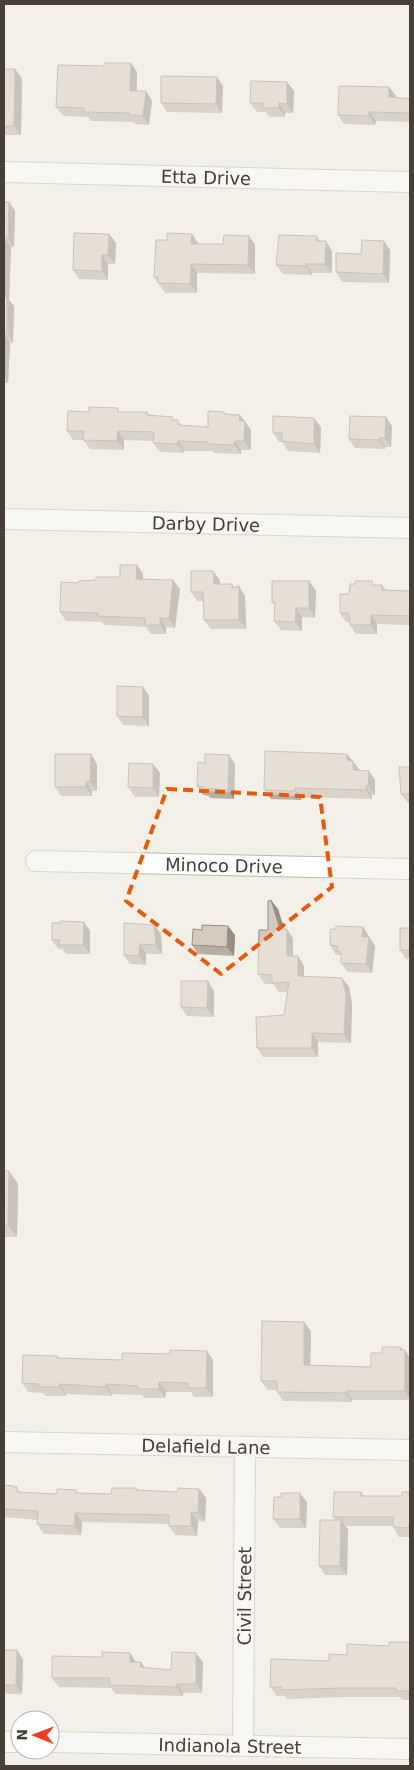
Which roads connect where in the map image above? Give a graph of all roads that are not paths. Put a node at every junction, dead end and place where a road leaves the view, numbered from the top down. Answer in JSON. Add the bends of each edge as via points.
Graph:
{"nodes":[{"id":1,"x":4,"y":172,"type":"edge"},
{"id":2,"x":410,"y":182,"type":"edge"},
{"id":3,"x":4,"y":519,"type":"edge"},
{"id":4,"x":410,"y":528,"type":"edge"},
{"id":5,"x":36,"y":861,"type":"dead end"},
{"id":6,"x":410,"y":869,"type":"edge"},
{"id":7,"x":4,"y":1442,"type":"edge"},
{"id":8,"x":245,"y":1447,"type":"junction"},
{"id":9,"x":410,"y":1450,"type":"edge"},
{"id":10,"x":60,"y":1742,"type":"edge"},
{"id":11,"x":243,"y":1745,"type":"junction"},
{"id":12,"x":410,"y":1749,"type":"edge"}],
"edges":[{"from":1,"to":2,"type":"street","name":"Etta Drive"},
{"from":3,"to":4,"type":"street","name":"Darby Drive"},
{"from":5,"to":6,"type":"street","name":"Minoco Drive"},
{"from":7,"to":8,"type":"street","name":"Delafield Lane"},
{"from":8,"to":9,"type":"street","name":"Delafield Lane"},
{"from":8,"to":11,"type":"street","name":"Civil Street"},
{"from":10,"to":11,"type":"street","name":"Indianola Street"},
{"from":11,"to":12,"type":"street","name":"Indianola Street"}]}
